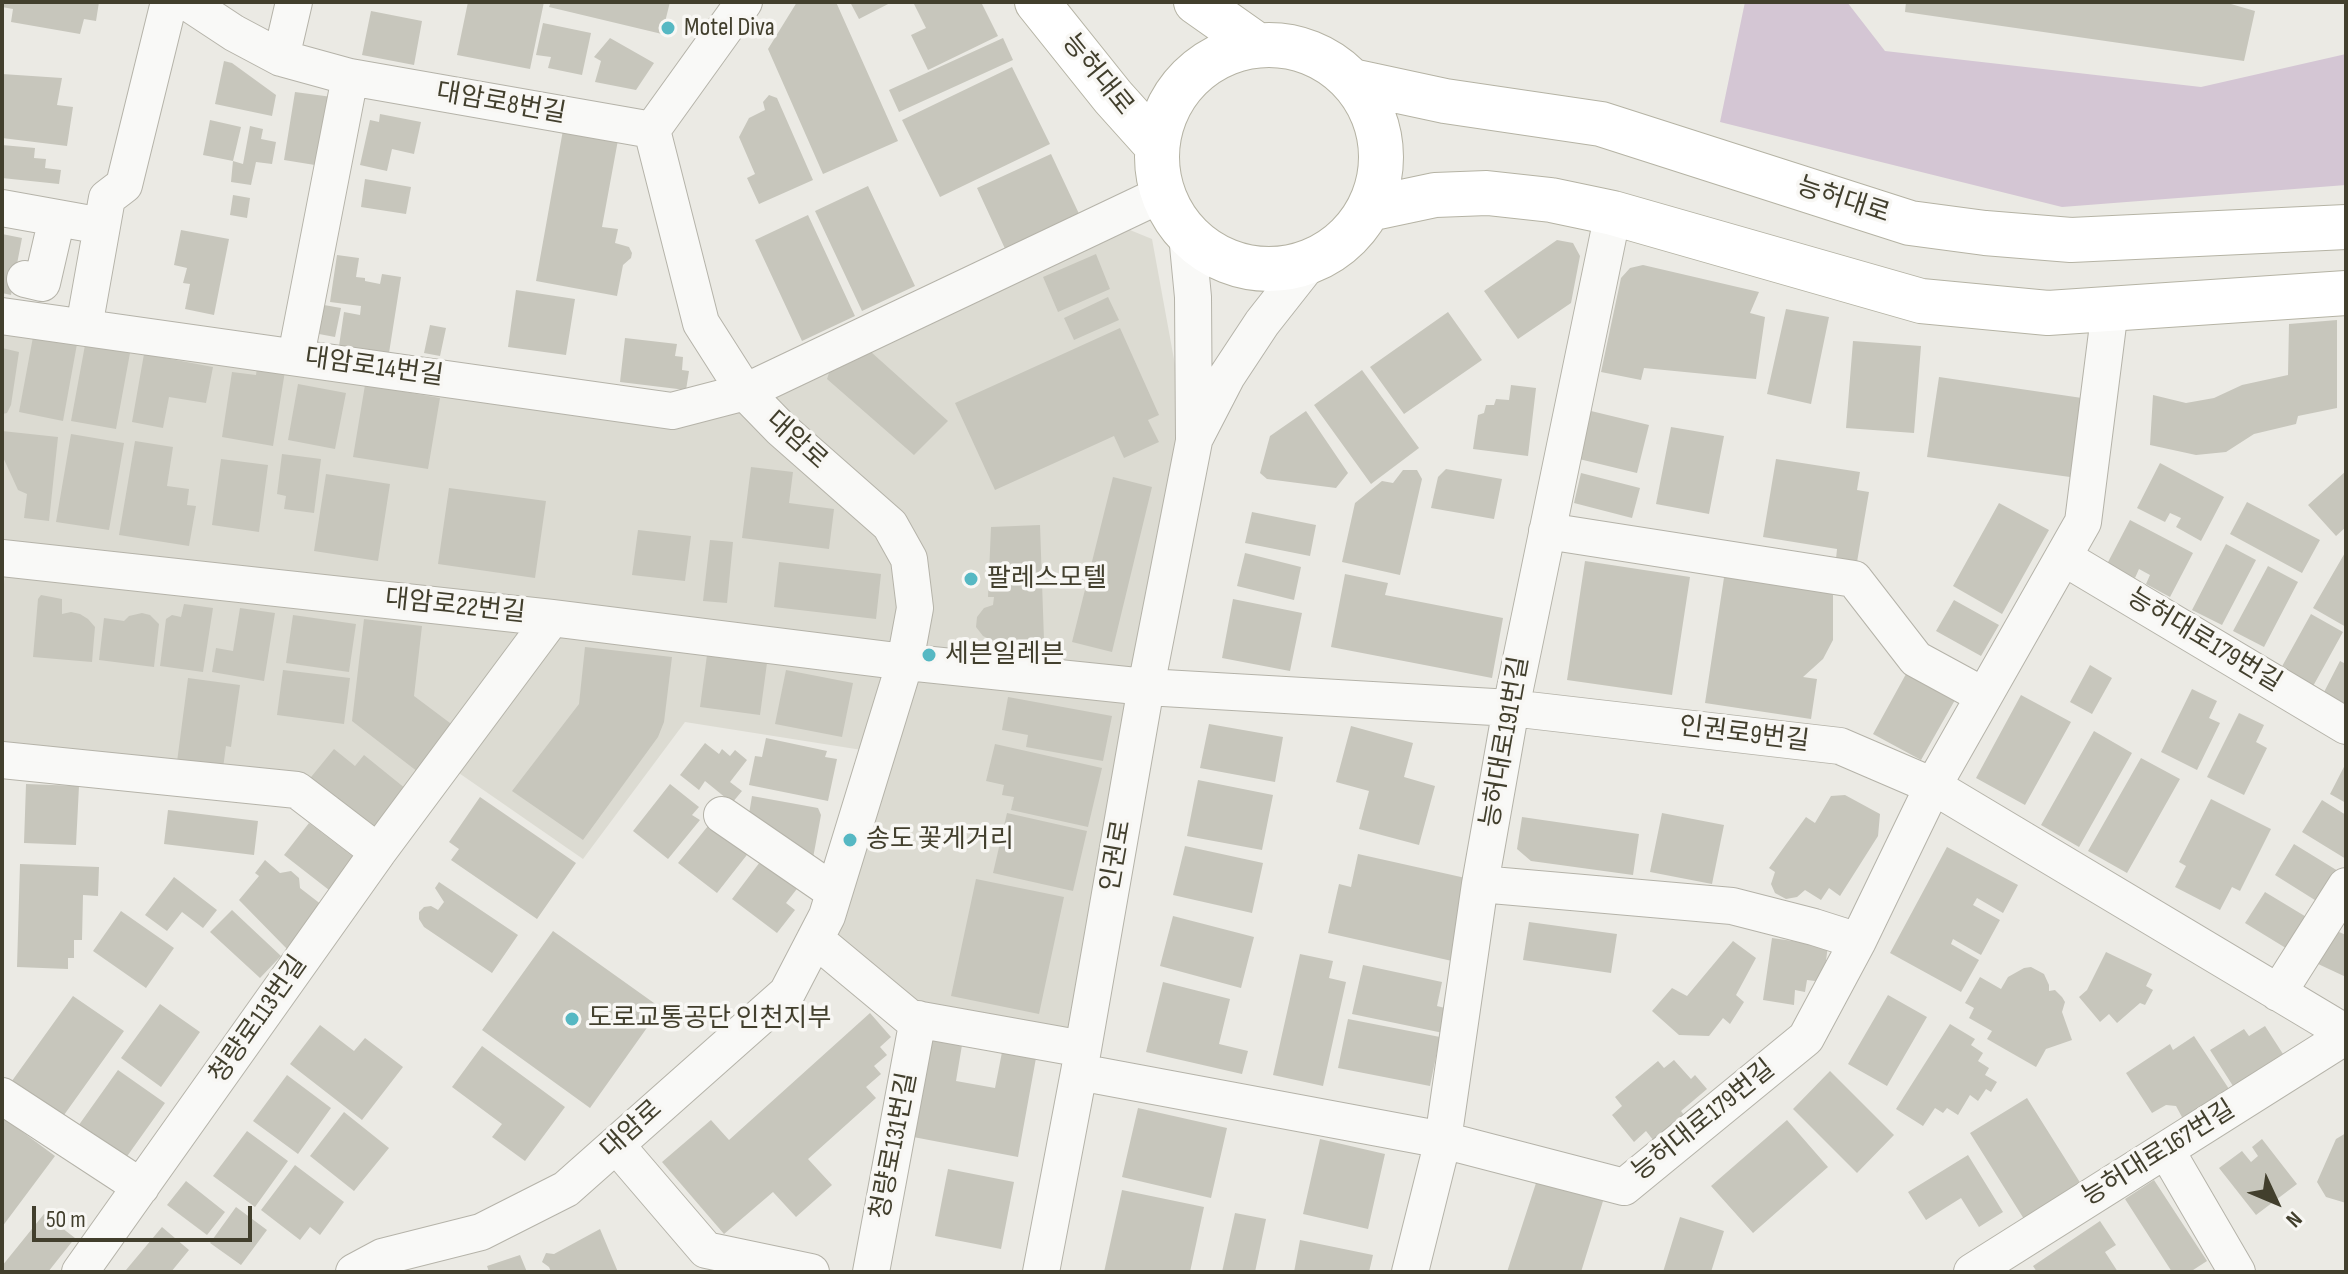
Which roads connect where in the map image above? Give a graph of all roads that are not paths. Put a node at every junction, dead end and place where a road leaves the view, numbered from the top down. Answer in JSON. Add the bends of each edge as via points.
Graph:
{"nodes":[{"id":1,"x":169,"y":2,"type":"edge"},
{"id":2,"x":187,"y":2,"type":"edge"},
{"id":3,"x":294,"y":2,"type":"edge"},
{"id":4,"x":744,"y":2,"type":"edge"},
{"id":5,"x":1037,"y":2,"type":"edge"},
{"id":6,"x":1196,"y":2,"type":"edge"},
{"id":7,"x":1257,"y":45,"type":"junction"},
{"id":8,"x":281,"y":58,"type":"junction"},
{"id":9,"x":350,"y":77,"type":"junction"},
{"id":10,"x":1352,"y":81,"type":"junction"},
{"id":11,"x":652,"y":130,"type":"junction"},
{"id":12,"x":1157,"y":146,"type":"junction"},
{"id":13,"x":1162,"y":194,"type":"junction"},
{"id":14,"x":2,"y":208,"type":"edge"},
{"id":15,"x":1369,"y":209,"type":"junction"},
{"id":16,"x":1613,"y":213,"type":"junction"},
{"id":17,"x":57,"y":218,"type":"junction"},
{"id":18,"x":102,"y":226,"type":"junction"},
{"id":19,"x":2346,"y":227,"type":"edge"},
{"id":20,"x":1187,"y":235,"type":"junction"},
{"id":21,"x":1310,"y":262,"type":"junction"},
{"id":22,"x":25,"y":279,"type":"dead end"},
{"id":23,"x":2346,"y":293,"type":"edge"},
{"id":24,"x":2110,"y":309,"type":"junction"},
{"id":25,"x":2,"y":316,"type":"edge"},
{"id":26,"x":84,"y":327,"type":"junction"},
{"id":27,"x":296,"y":356,"type":"junction"},
{"id":28,"x":745,"y":392,"type":"junction"},
{"id":29,"x":1194,"y":441,"type":"junction"},
{"id":30,"x":1547,"y":531,"type":"junction"},
{"id":31,"x":2063,"y":557,"type":"junction"},
{"id":32,"x":3,"y":564,"type":"edge"},
{"id":33,"x":552,"y":618,"type":"junction"},
{"id":34,"x":905,"y":662,"type":"junction"},
{"id":35,"x":1146,"y":687,"type":"junction"},
{"id":36,"x":1984,"y":696,"type":"junction"},
{"id":37,"x":1511,"y":708,"type":"junction"},
{"id":38,"x":2346,"y":726,"type":"edge"},
{"id":39,"x":2,"y":760,"type":"edge"},
{"id":40,"x":1933,"y":786,"type":"junction"},
{"id":41,"x":722,"y":815,"type":"dead end"},
{"id":42,"x":378,"y":852,"type":"junction"},
{"id":43,"x":1480,"y":884,"type":"junction"},
{"id":44,"x":2346,"y":886,"type":"edge"},
{"id":45,"x":834,"y":892,"type":"junction"},
{"id":46,"x":815,"y":939,"type":"junction"},
{"id":47,"x":1858,"y":941,"type":"junction"},
{"id":48,"x":2278,"y":993,"type":"junction"},
{"id":49,"x":918,"y":1019,"type":"junction"},
{"id":50,"x":2346,"y":1034,"type":"edge"},
{"id":51,"x":1081,"y":1060,"type":"junction"},
{"id":52,"x":2,"y":1096,"type":"edge"},
{"id":53,"x":1443,"y":1140,"type":"junction"},
{"id":54,"x":616,"y":1145,"type":"junction"},
{"id":55,"x":2166,"y":1150,"type":"junction"},
{"id":56,"x":141,"y":1187,"type":"junction"},
{"id":57,"x":80,"y":1272,"type":"edge"},
{"id":58,"x":354,"y":1272,"type":"edge"},
{"id":59,"x":811,"y":1272,"type":"edge"},
{"id":60,"x":871,"y":1272,"type":"edge"},
{"id":61,"x":1041,"y":1272,"type":"edge"},
{"id":62,"x":1410,"y":1272,"type":"edge"},
{"id":63,"x":1972,"y":1272,"type":"edge"},
{"id":64,"x":2237,"y":1272,"type":"edge"}],
"edges":[{"from":1,"to":18,"type":"street","via":[[124,185],[107,198]]},
{"from":2,"to":8,"type":"street","name":"대암로8번길"},
{"from":3,"to":8,"type":"street"},
{"from":4,"to":11,"type":"street"},
{"from":5,"to":12,"type":"main road","name":"능허대로"},
{"from":6,"to":7,"type":"main road"},
{"from":7,"to":10,"type":"main road","via":[[1291,47],[1324,59]]},
{"from":7,"to":12,"type":"main road","via":[[1220,56],[1189,78],[1167,110]]},
{"from":8,"to":9,"type":"street","name":"대암로8번길"},
{"from":9,"to":11,"type":"street","name":"대암로8번길"},
{"from":9,"to":27,"type":"street"},
{"from":10,"to":15,"type":"main road","via":[[1371,109],[1380,142],[1380,177]]},
{"from":10,"to":19,"type":"main road","name":"능허대로","via":[[1601,124],[1925,225],[2071,240]]},
{"from":11,"to":28,"type":"street","name":"대암로","via":[[701,323]]},
{"from":12,"to":13,"type":"main road"},
{"from":13,"to":20,"type":"main road"},
{"from":13,"to":28,"type":"street","name":"대암로14번길"},
{"from":14,"to":17,"type":"street"},
{"from":15,"to":16,"type":"main road","via":[[1435,195],[1487,193]]},
{"from":15,"to":21,"type":"main road","via":[[1344,241]]},
{"from":16,"to":24,"type":"main road","via":[[1921,301],[2048,313]]},
{"from":16,"to":30,"type":"street","name":"능허대로191번길"},
{"from":17,"to":18,"type":"street"},
{"from":17,"to":22,"type":"street","via":[[42,283]]},
{"from":18,"to":26,"type":"street"},
{"from":20,"to":21,"type":"main road","via":[[1213,256],[1245,267],[1278,270]]},
{"from":20,"to":29,"type":"street"},
{"from":21,"to":29,"type":"street","via":[[1227,376]]},
{"from":23,"to":24,"type":"main road"},
{"from":24,"to":31,"type":"street","name":"능허대로179번길","via":[[2083,522]]},
{"from":25,"to":26,"type":"street","name":"대암로14번길"},
{"from":26,"to":27,"type":"street","name":"대암로14번길"},
{"from":27,"to":28,"type":"street","name":"대암로14번길","via":[[672,411]]},
{"from":28,"to":34,"type":"street","name":"대암로","via":[[890,525],[909,559],[915,608]]},
{"from":29,"to":35,"type":"street","name":"인권로"},
{"from":30,"to":36,"type":"street","via":[[1854,579],[1916,659]]},
{"from":30,"to":37,"type":"street","name":"능허대로191번길"},
{"from":31,"to":36,"type":"street","name":"능허대로179번길"},
{"from":31,"to":38,"type":"street","name":"능허대로179번길"},
{"from":32,"to":33,"type":"street","name":"대암로22번길"},
{"from":33,"to":34,"type":"street","name":"대암로22번길"},
{"from":33,"to":42,"type":"street","name":"청량로113번길"},
{"from":34,"to":35,"type":"street","name":"대암로22번길"},
{"from":34,"to":45,"type":"street","name":"대암로"},
{"from":35,"to":37,"type":"street","name":"인권로9번길"},
{"from":35,"to":51,"type":"street","name":"인권로"},
{"from":36,"to":40,"type":"street","name":"능허대로179번길"},
{"from":37,"to":40,"type":"street","name":"인권로9번길","via":[[1840,746]]},
{"from":37,"to":43,"type":"street","name":"능허대로191번길"},
{"from":39,"to":42,"type":"street","via":[[297,790]]},
{"from":40,"to":47,"type":"street","name":"능허대로179번길"},
{"from":40,"to":48,"type":"street","name":"인권로9번길"},
{"from":41,"to":45,"type":"street"},
{"from":42,"to":56,"type":"street","name":"청량로113번길"},
{"from":43,"to":47,"type":"street","via":[[1732,906]]},
{"from":43,"to":53,"type":"street","name":"능허대로191번길"},
{"from":44,"to":48,"type":"street"},
{"from":45,"to":46,"type":"street","name":"대암로"},
{"from":46,"to":49,"type":"street","via":[[910,1018]]},
{"from":46,"to":54,"type":"street","name":"대암로","via":[[787,993]]},
{"from":47,"to":53,"type":"street","name":"능허대로179번길","via":[[1806,1038],[1624,1187]]},
{"from":48,"to":50,"type":"street","name":"인권로9번길"},
{"from":49,"to":51,"type":"street","name":"능허대로179번길"},
{"from":49,"to":60,"type":"street","name":"청량로131번길"},
{"from":50,"to":55,"type":"street","name":"능허대로167번길"},
{"from":51,"to":53,"type":"street","name":"능허대로179번길"},
{"from":51,"to":61,"type":"street","name":"인권로"},
{"from":52,"to":56,"type":"street"},
{"from":53,"to":62,"type":"street","name":"능허대로191번길"},
{"from":54,"to":58,"type":"street","name":"대암로","via":[[566,1189],[481,1232],[382,1257]]},
{"from":54,"to":59,"type":"street","via":[[706,1250]]},
{"from":55,"to":63,"type":"street","name":"능허대로167번길"},
{"from":55,"to":64,"type":"street"},
{"from":56,"to":57,"type":"street","name":"청량로113번길"}]}
